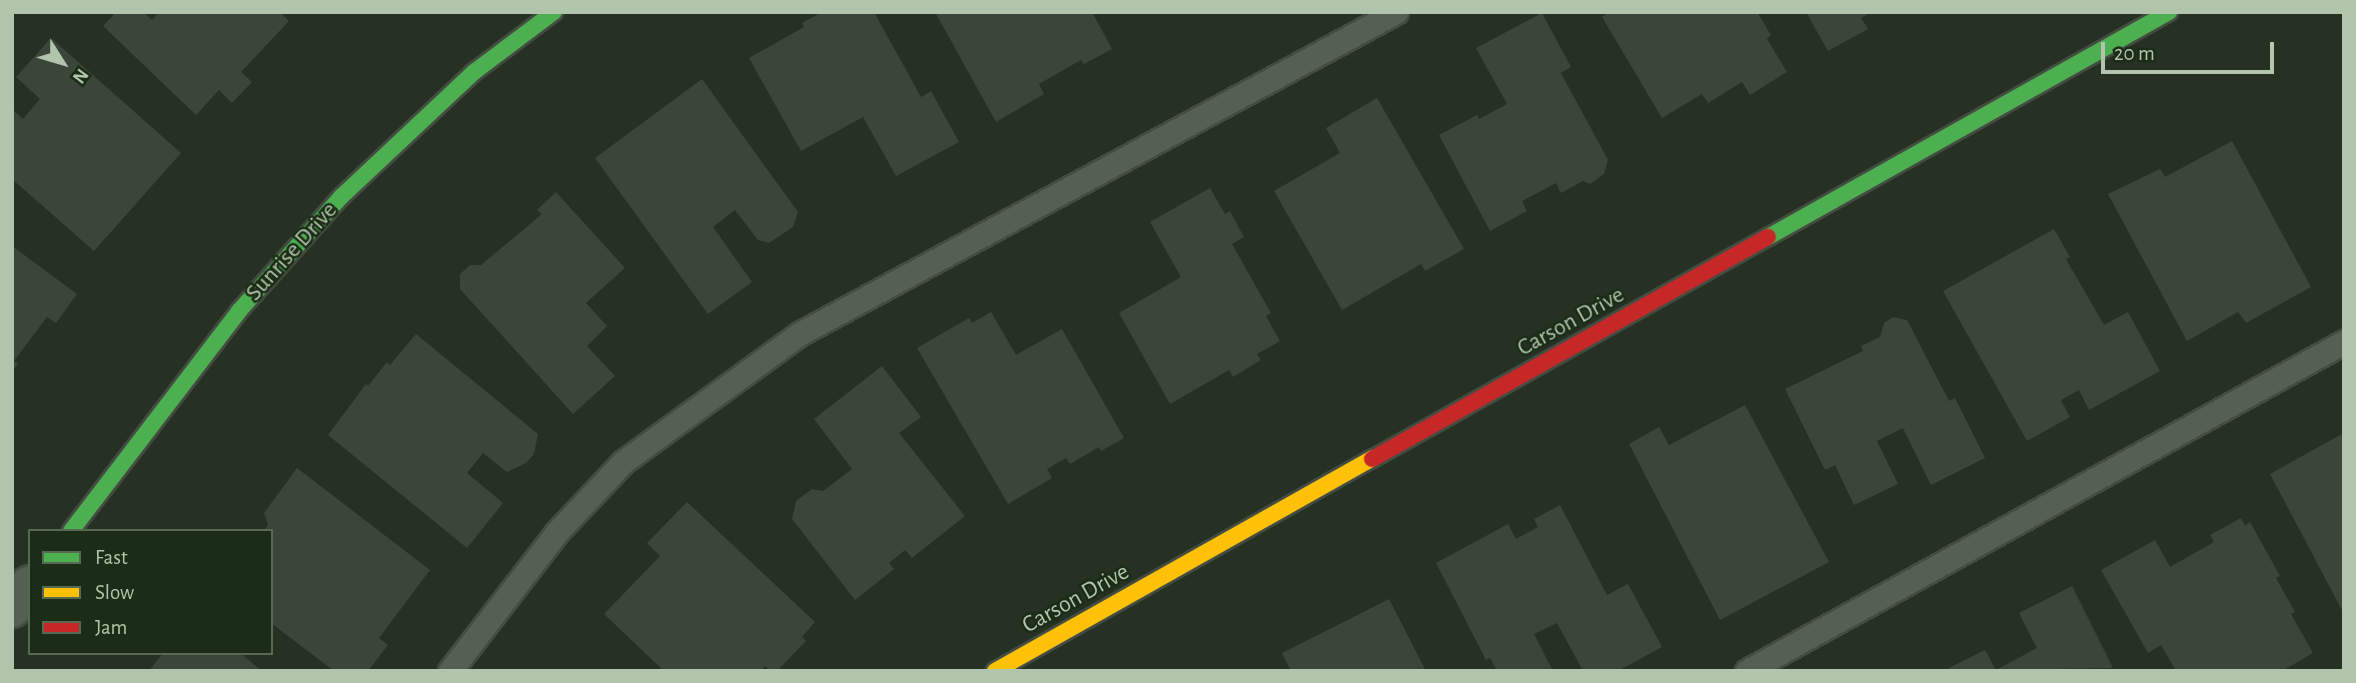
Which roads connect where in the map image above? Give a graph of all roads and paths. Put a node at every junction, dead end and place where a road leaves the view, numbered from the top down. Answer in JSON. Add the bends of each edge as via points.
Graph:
{"nodes":[{"id":1,"x":554,"y":12,"type":"edge"},
{"id":2,"x":1396,"y":12,"type":"edge"},
{"id":3,"x":2169,"y":12,"type":"edge"},
{"id":4,"x":2344,"y":341,"type":"edge"},
{"id":5,"x":73,"y":529,"type":"edge"},
{"id":6,"x":28,"y":588,"type":"edge"},
{"id":7,"x":12,"y":608,"type":"edge"},
{"id":8,"x":450,"y":671,"type":"edge"},
{"id":9,"x":995,"y":671,"type":"edge"},
{"id":10,"x":1747,"y":671,"type":"edge"}],
"edges":[{"from":1,"to":5,"type":"street","name":"Sunrise Drive","via":[[474,72],[341,196],[239,311]]},
{"from":2,"to":8,"type":"lane","via":[[799,334],[623,462],[557,532]]},
{"from":3,"to":9,"type":"street","name":"Carson Drive"},
{"from":4,"to":10,"type":"lane"},
{"from":6,"to":7,"type":"street"}]}
